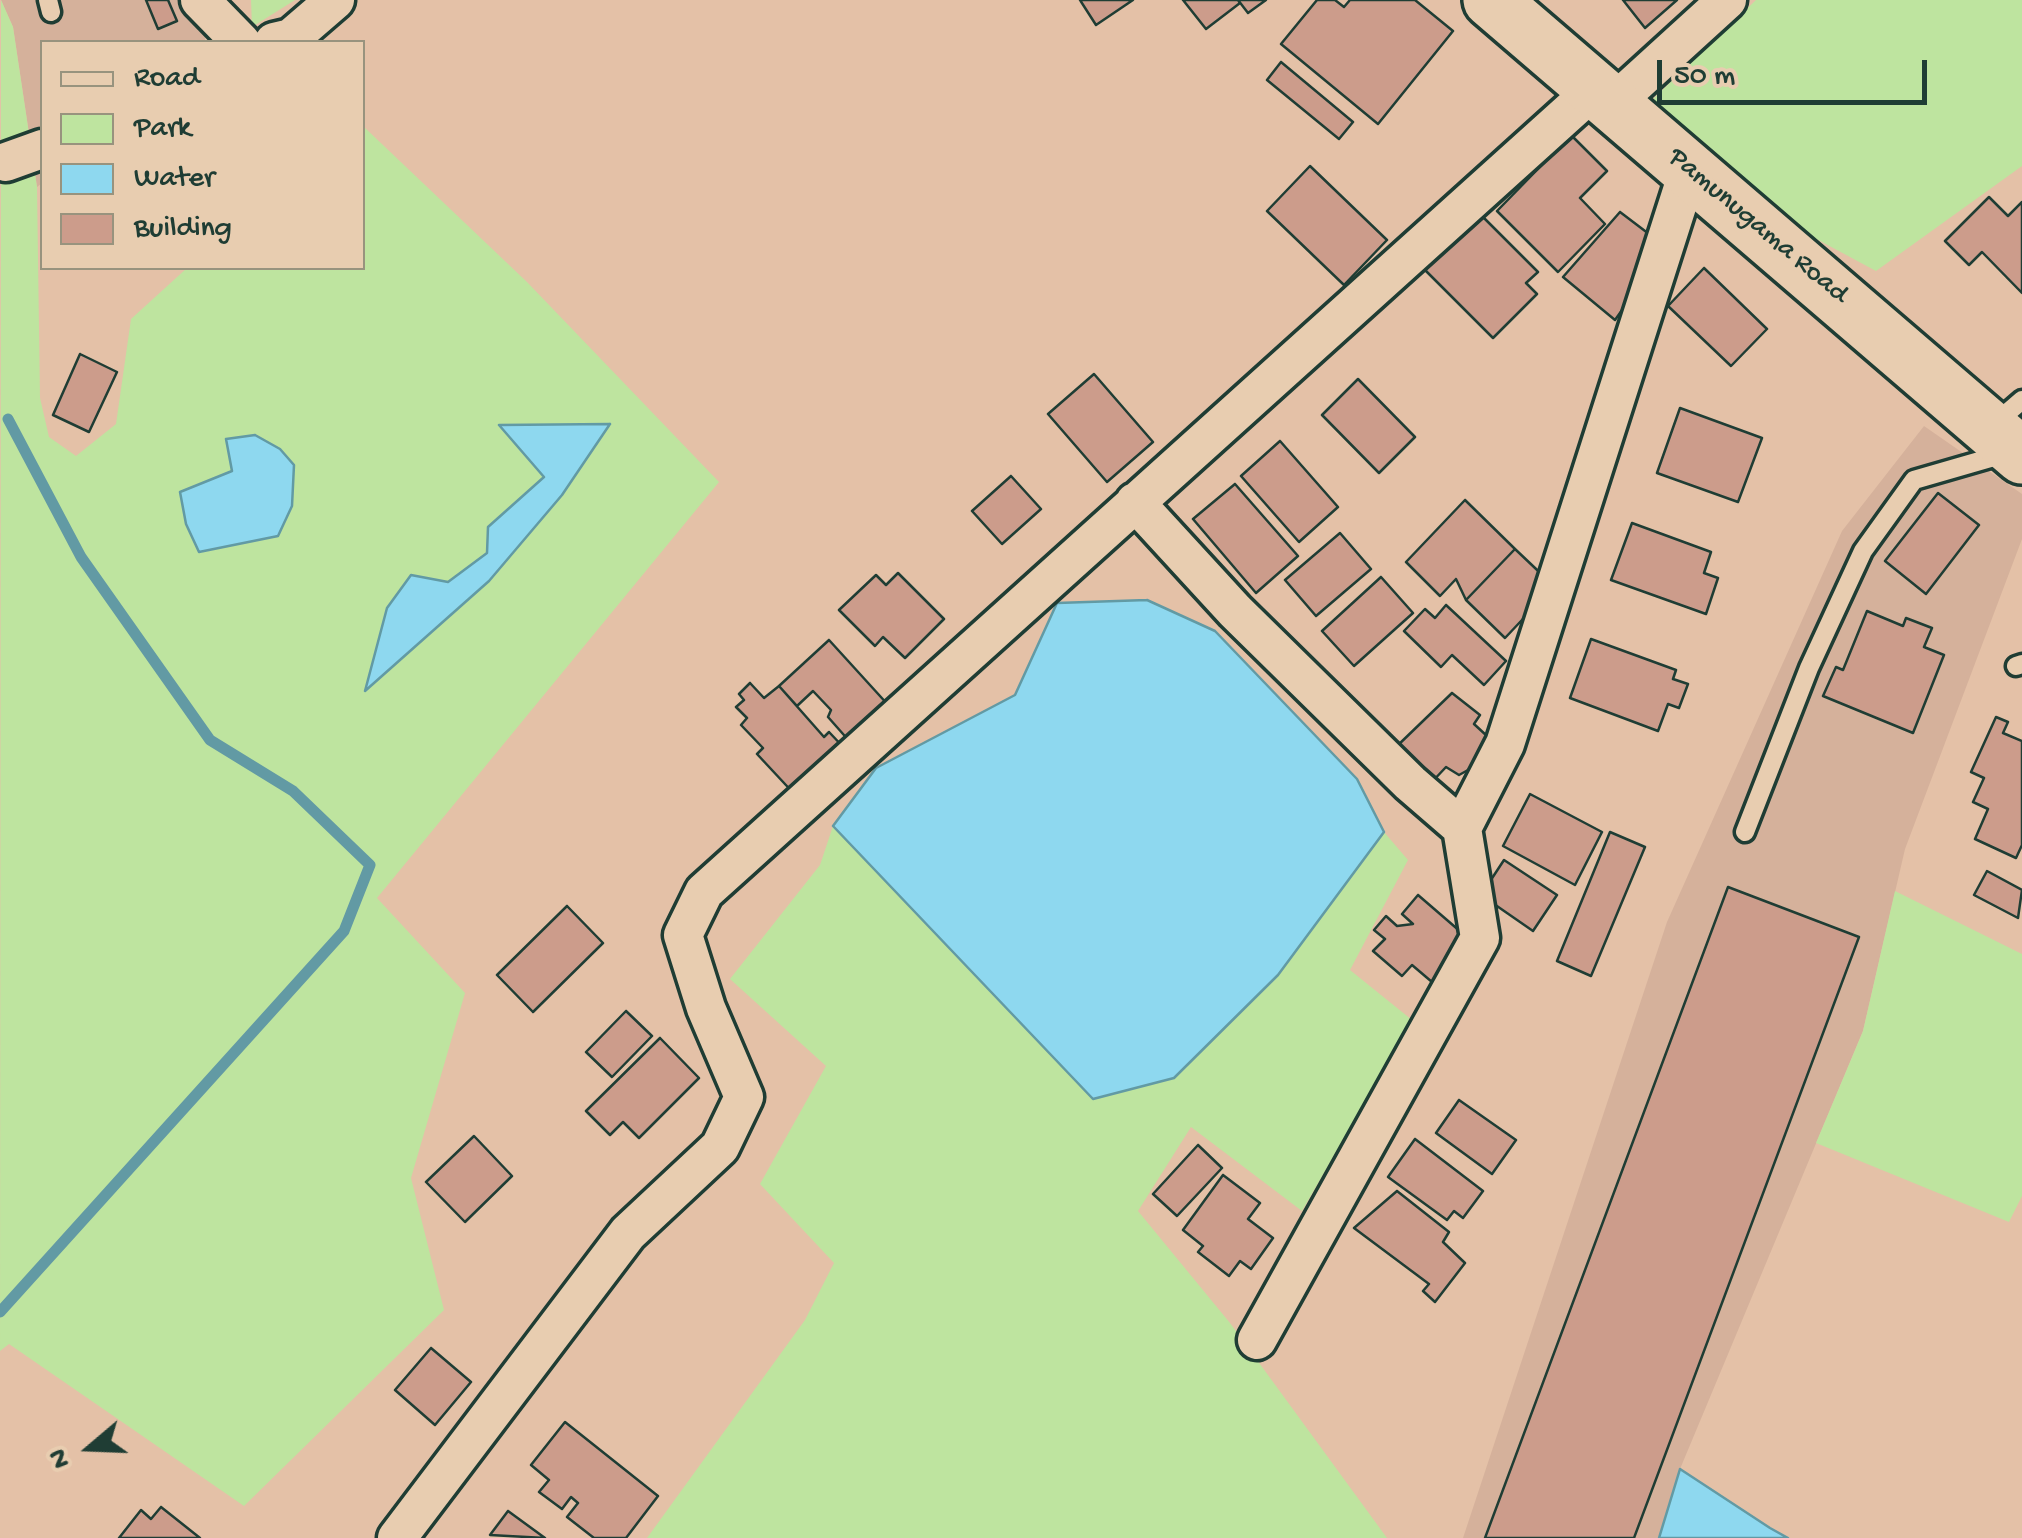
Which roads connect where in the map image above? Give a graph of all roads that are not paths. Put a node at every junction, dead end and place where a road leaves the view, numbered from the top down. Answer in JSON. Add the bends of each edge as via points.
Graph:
{"nodes":[{"id":1,"x":200,"y":0,"type":"edge"},
{"id":2,"x":335,"y":0,"type":"edge"},
{"id":3,"x":1491,"y":0,"type":"edge"},
{"id":4,"x":1726,"y":0,"type":"edge"},
{"id":5,"x":239,"y":40,"type":"edge"},
{"id":6,"x":282,"y":40,"type":"edge"},
{"id":7,"x":1606,"y":95,"type":"junction"},
{"id":8,"x":40,"y":150,"type":"edge"},
{"id":9,"x":6,"y":162,"type":"dead end"},
{"id":10,"x":1688,"y":172,"type":"junction"},
{"id":11,"x":2012,"y":434,"type":"edge"},
{"id":12,"x":1135,"y":502,"type":"junction"},
{"id":13,"x":1462,"y":828,"type":"junction"},
{"id":14,"x":1746,"y":832,"type":"dead end"},
{"id":15,"x":1256,"y":1340,"type":"dead end"},
{"id":16,"x":398,"y":1538,"type":"edge"}],
"edges":[{"from":1,"to":5,"type":"street"},
{"from":2,"to":6,"type":"street"},
{"from":3,"to":7,"type":"main road","name":"Pamunugama Road"},
{"from":4,"to":7,"type":"street"},
{"from":7,"to":10,"type":"main road","name":"Pamunugama Road"},
{"from":7,"to":12,"type":"street"},
{"from":8,"to":9,"type":"street"},
{"from":10,"to":11,"type":"main road","name":"Pamunugama Road"},
{"from":10,"to":13,"type":"street","via":[[1505,744]]},
{"from":11,"to":14,"type":"lane","via":[[1914,480],[1862,551]]},
{"from":12,"to":13,"type":"street","via":[[1235,611]]},
{"from":12,"to":16,"type":"street","via":[[704,892],[683,935],[744,1097],[720,1148],[628,1233]]},
{"from":13,"to":15,"type":"street","via":[[1480,938]]}]}
